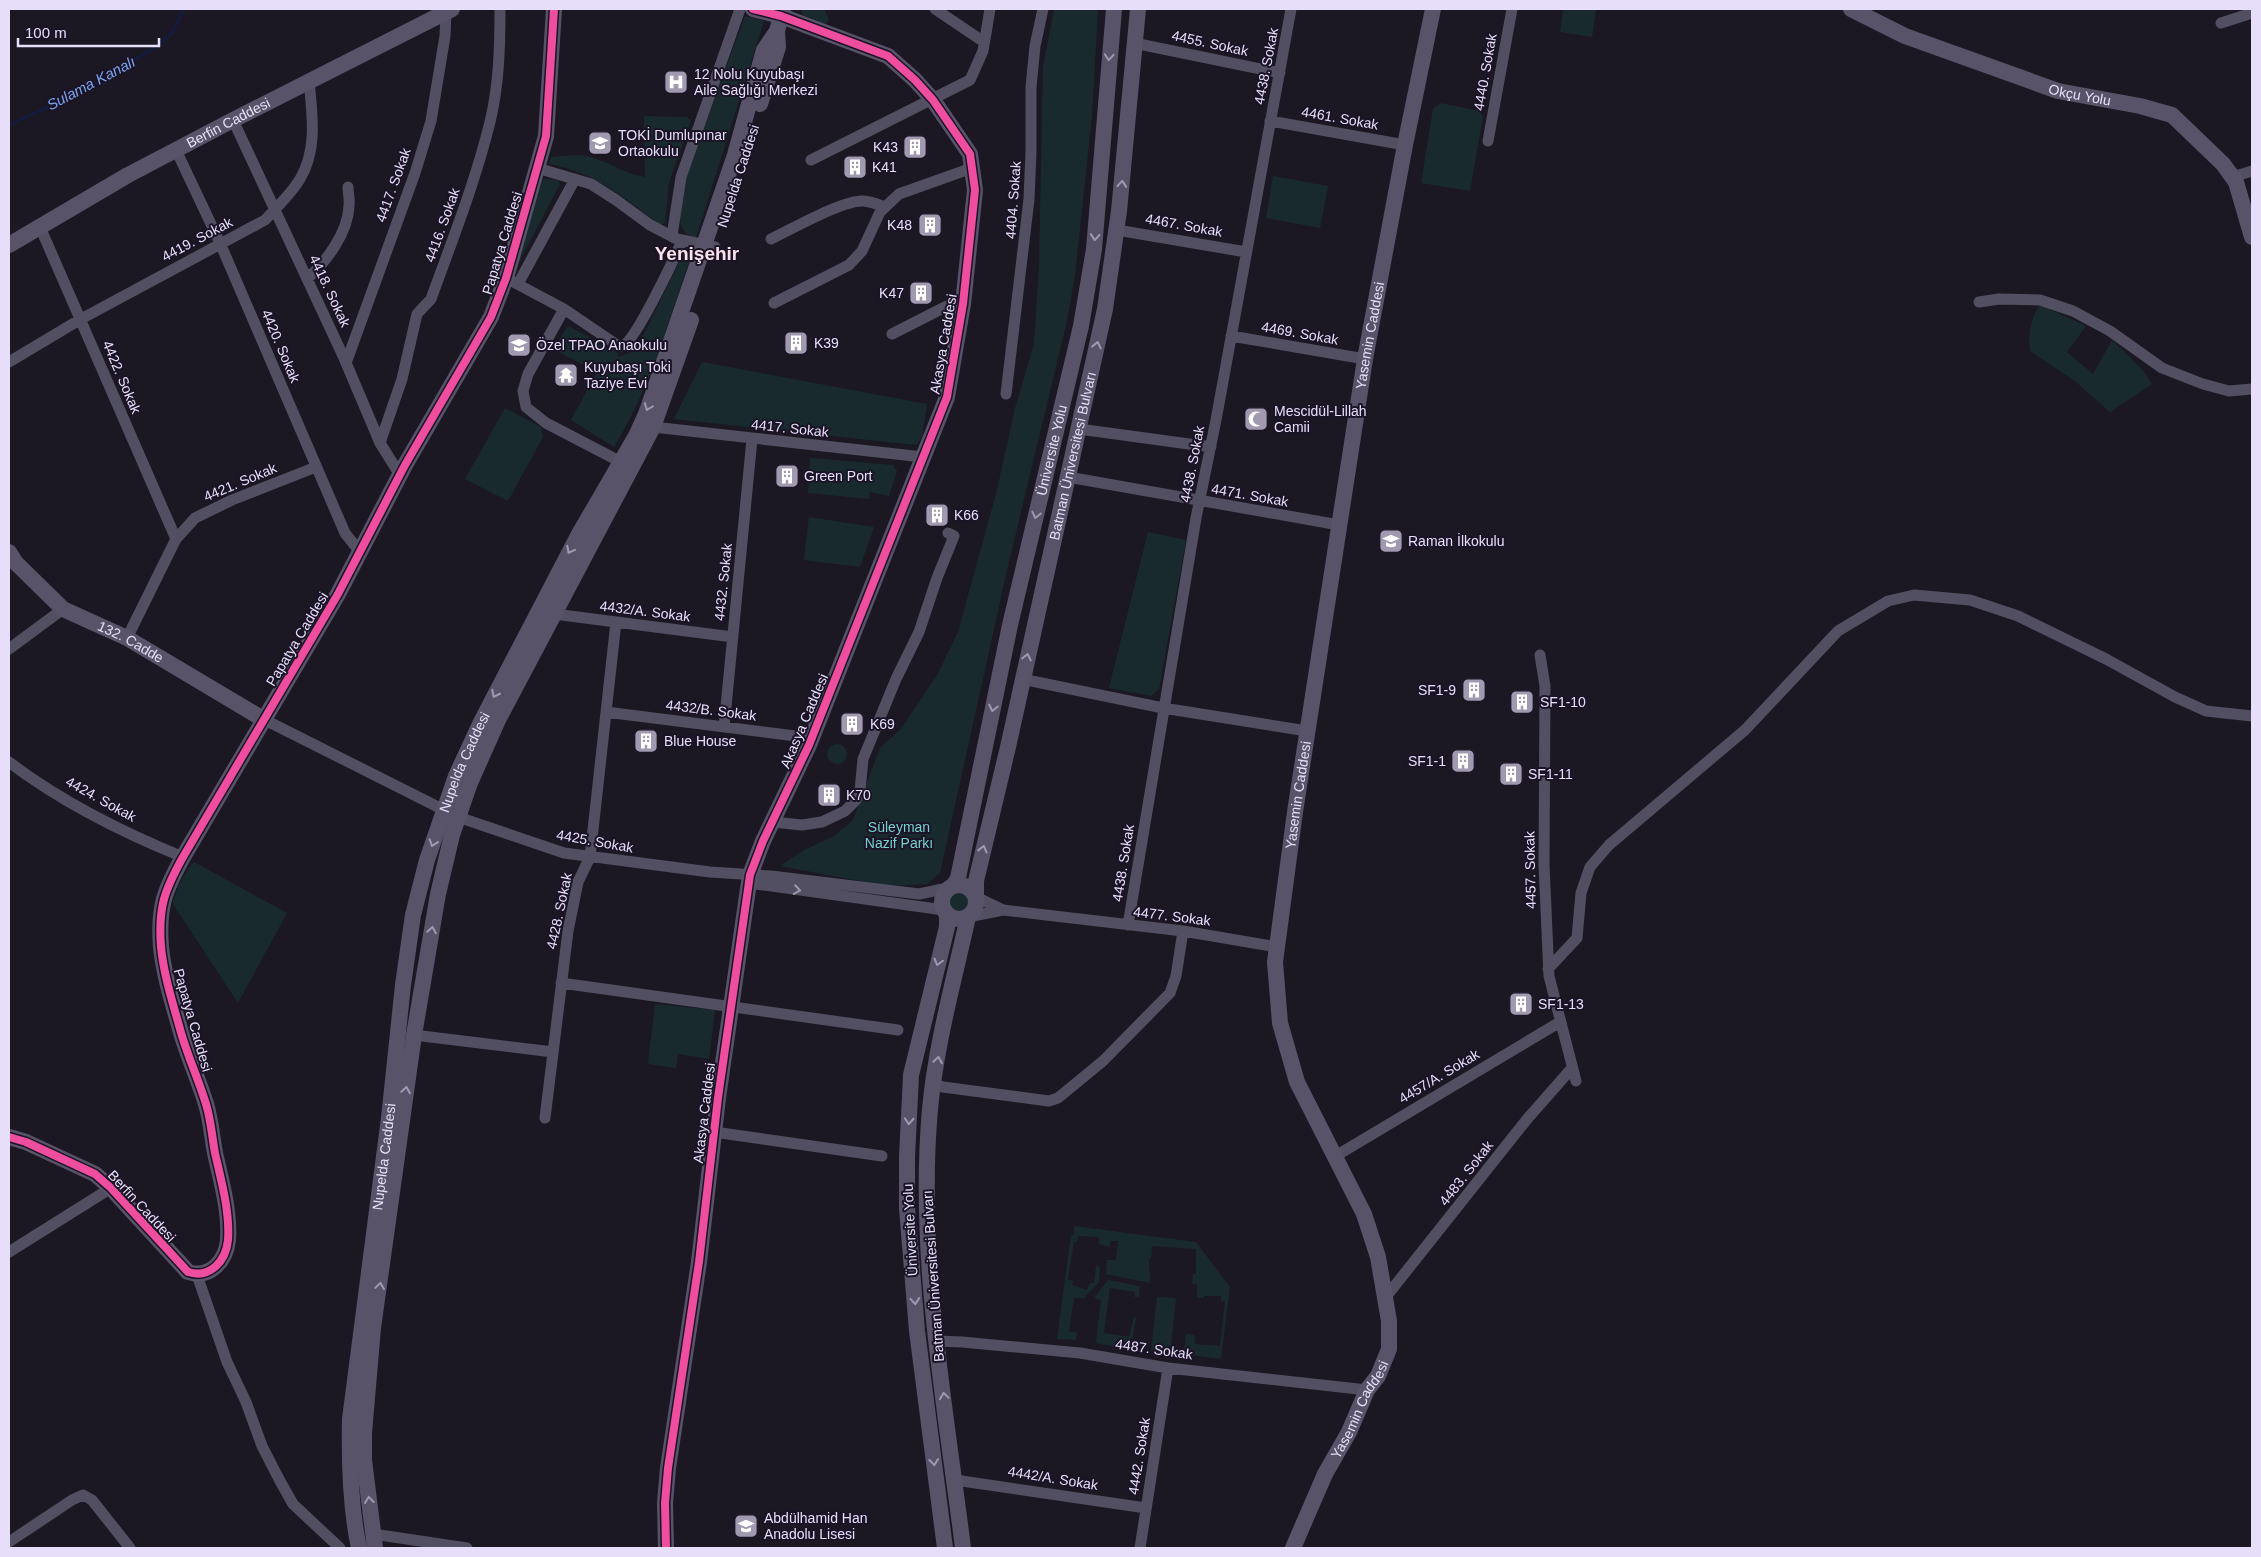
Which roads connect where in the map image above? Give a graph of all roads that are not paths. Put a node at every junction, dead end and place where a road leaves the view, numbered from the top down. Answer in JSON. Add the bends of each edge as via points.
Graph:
{"nodes":[{"id":1,"x":500,"y":9,"type":"edge"},
{"id":2,"x":554,"y":9,"type":"edge"},
{"id":3,"x":740,"y":9,"type":"edge"},
{"id":4,"x":753,"y":9,"type":"edge"},
{"id":5,"x":935,"y":9,"type":"edge"},
{"id":6,"x":990,"y":9,"type":"edge"},
{"id":7,"x":1043,"y":9,"type":"edge"},
{"id":8,"x":1114,"y":9,"type":"edge"},
{"id":9,"x":1138,"y":9,"type":"edge"},
{"id":10,"x":1291,"y":9,"type":"edge"},
{"id":11,"x":1433,"y":9,"type":"edge"},
{"id":12,"x":1512,"y":9,"type":"edge"},
{"id":13,"x":1851,"y":9,"type":"edge"},
{"id":14,"x":449,"y":10,"type":"edge"},
{"id":15,"x":2252,"y":13,"type":"edge"},
{"id":16,"x":780,"y":18,"type":"edge"},
{"id":17,"x":2221,"y":23,"type":"dead end"},
{"id":18,"x":984,"y":42,"type":"junction"},
{"id":19,"x":1134,"y":43,"type":"junction"},
{"id":20,"x":1280,"y":74,"type":"junction"},
{"id":21,"x":310,"y":81,"type":"junction"},
{"id":22,"x":933,"y":100,"type":"junction"},
{"id":23,"x":233,"y":120,"type":"junction"},
{"id":24,"x":1270,"y":121,"type":"junction"},
{"id":25,"x":1488,"y":141,"type":"dead end"},
{"id":26,"x":1404,"y":145,"type":"junction"},
{"id":27,"x":176,"y":150,"type":"junction"},
{"id":28,"x":810,"y":160,"type":"dead end"},
{"id":29,"x":537,"y":168,"type":"junction"},
{"id":30,"x":972,"y":168,"type":"junction"},
{"id":31,"x":2252,"y":171,"type":"edge"},
{"id":32,"x":2231,"y":175,"type":"junction"},
{"id":33,"x":575,"y":179,"type":"junction"},
{"id":34,"x":348,"y":187,"type":"dead end"},
{"id":35,"x":885,"y":207,"type":"junction"},
{"id":36,"x":275,"y":210,"type":"junction"},
{"id":37,"x":40,"y":227,"type":"junction"},
{"id":38,"x":1116,"y":230,"type":"junction"},
{"id":39,"x":2252,"y":237,"type":"edge"},
{"id":40,"x":677,"y":238,"type":"junction"},
{"id":41,"x":771,"y":239,"type":"dead end"},
{"id":42,"x":220,"y":243,"type":"junction"},
{"id":43,"x":9,"y":245,"type":"edge"},
{"id":44,"x":710,"y":246,"type":"junction"},
{"id":45,"x":1246,"y":252,"type":"junction"},
{"id":46,"x":307,"y":279,"type":"junction"},
{"id":47,"x":512,"y":281,"type":"junction"},
{"id":48,"x":1979,"y":302,"type":"dead end"},
{"id":49,"x":774,"y":304,"type":"dead end"},
{"id":50,"x":964,"y":304,"type":"junction"},
{"id":51,"x":564,"y":309,"type":"junction"},
{"id":52,"x":81,"y":319,"type":"junction"},
{"id":53,"x":892,"y":334,"type":"dead end"},
{"id":54,"x":1231,"y":336,"type":"junction"},
{"id":55,"x":1365,"y":359,"type":"junction"},
{"id":56,"x":9,"y":362,"type":"edge"},
{"id":57,"x":346,"y":363,"type":"junction"},
{"id":58,"x":2252,"y":389,"type":"edge"},
{"id":59,"x":1006,"y":394,"type":"dead end"},
{"id":60,"x":653,"y":427,"type":"junction"},
{"id":61,"x":1078,"y":429,"type":"junction"},
{"id":62,"x":752,"y":439,"type":"junction"},
{"id":63,"x":380,"y":443,"type":"junction"},
{"id":64,"x":1211,"y":447,"type":"junction"},
{"id":65,"x":923,"y":457,"type":"junction"},
{"id":66,"x":621,"y":462,"type":"junction"},
{"id":67,"x":316,"y":466,"type":"junction"},
{"id":68,"x":400,"y":475,"type":"junction"},
{"id":69,"x":1068,"y":477,"type":"junction"},
{"id":70,"x":1200,"y":502,"type":"junction"},
{"id":71,"x":1339,"y":525,"type":"junction"},
{"id":72,"x":948,"y":532,"type":"dead end"},
{"id":73,"x":176,"y":539,"type":"junction"},
{"id":74,"x":9,"y":552,"type":"edge"},
{"id":75,"x":360,"y":552,"type":"junction"},
{"id":76,"x":63,"y":609,"type":"junction"},
{"id":77,"x":554,"y":614,"type":"junction"},
{"id":78,"x":616,"y":622,"type":"junction"},
{"id":79,"x":733,"y":637,"type":"junction"},
{"id":80,"x":127,"y":638,"type":"junction"},
{"id":81,"x":9,"y":649,"type":"edge"},
{"id":82,"x":1540,"y":655,"type":"dead end"},
{"id":83,"x":1022,"y":679,"type":"junction"},
{"id":84,"x":1163,"y":708,"type":"junction"},
{"id":85,"x":606,"y":712,"type":"junction"},
{"id":86,"x":2252,"y":716,"type":"edge"},
{"id":87,"x":262,"y":720,"type":"junction"},
{"id":88,"x":724,"y":727,"type":"junction"},
{"id":89,"x":1307,"y":731,"type":"junction"},
{"id":90,"x":811,"y":738,"type":"junction"},
{"id":91,"x":9,"y":762,"type":"edge"},
{"id":92,"x":451,"y":814,"type":"junction"},
{"id":93,"x":773,"y":822,"type":"junction"},
{"id":94,"x":182,"y":857,"type":"junction"},
{"id":95,"x":590,"y":857,"type":"junction"},
{"id":96,"x":750,"y":879,"type":"junction"},
{"id":97,"x":951,"y":887,"type":"junction"},
{"id":98,"x":976,"y":897,"type":"junction"},
{"id":99,"x":1003,"y":910,"type":"junction"},
{"id":100,"x":945,"y":912,"type":"junction"},
{"id":101,"x":968,"y":917,"type":"junction"},
{"id":102,"x":1128,"y":925,"type":"junction"},
{"id":103,"x":1183,"y":931,"type":"junction"},
{"id":104,"x":1277,"y":947,"type":"junction"},
{"id":105,"x":1548,"y":969,"type":"junction"},
{"id":106,"x":561,"y":983,"type":"junction"},
{"id":107,"x":731,"y":1007,"type":"junction"},
{"id":108,"x":1560,"y":1022,"type":"junction"},
{"id":109,"x":898,"y":1030,"type":"dead end"},
{"id":110,"x":414,"y":1035,"type":"junction"},
{"id":111,"x":553,"y":1052,"type":"junction"},
{"id":112,"x":1572,"y":1068,"type":"junction"},
{"id":113,"x":1576,"y":1081,"type":"dead end"},
{"id":114,"x":934,"y":1084,"type":"junction"},
{"id":115,"x":545,"y":1118,"type":"dead end"},
{"id":116,"x":714,"y":1132,"type":"junction"},
{"id":117,"x":9,"y":1137,"type":"edge"},
{"id":118,"x":882,"y":1156,"type":"dead end"},
{"id":119,"x":1334,"y":1157,"type":"junction"},
{"id":120,"x":111,"y":1188,"type":"junction"},
{"id":121,"x":9,"y":1252,"type":"edge"},
{"id":122,"x":197,"y":1275,"type":"junction"},
{"id":123,"x":1386,"y":1298,"type":"junction"},
{"id":124,"x":937,"y":1341,"type":"junction"},
{"id":125,"x":1168,"y":1368,"type":"junction"},
{"id":126,"x":1367,"y":1390,"type":"junction"},
{"id":127,"x":954,"y":1480,"type":"junction"},
{"id":128,"x":1146,"y":1508,"type":"junction"},
{"id":129,"x":374,"y":1541,"type":"edge"},
{"id":130,"x":9,"y":1542,"type":"edge"},
{"id":131,"x":130,"y":1548,"type":"edge"},
{"id":132,"x":340,"y":1548,"type":"edge"},
{"id":133,"x":359,"y":1548,"type":"edge"},
{"id":134,"x":467,"y":1548,"type":"edge"},
{"id":135,"x":666,"y":1548,"type":"edge"},
{"id":136,"x":945,"y":1548,"type":"edge"},
{"id":137,"x":963,"y":1548,"type":"edge"},
{"id":138,"x":1140,"y":1548,"type":"edge"},
{"id":139,"x":1293,"y":1548,"type":"edge"}],
"edges":[{"from":1,"to":63,"type":"street","name":"4416. Sokak","via":[[498,75],[474,182],[431,299],[418,314],[402,379]]},
{"from":2,"to":29,"type":"street","name":"Papatya Caddesi","via":[[546,136]]},
{"from":3,"to":40,"type":"street","via":[[681,177]]},
{"from":4,"to":16,"type":"street"},
{"from":5,"to":18,"type":"street"},
{"from":6,"to":18,"type":"street"},
{"from":7,"to":59,"type":"street","name":"4404. Sokak","via":[[1031,87],[1029,199]]},
{"from":8,"to":97,"type":"street","name":"Üniversite Yolu","one_way":true,"via":[[1094,249],[1081,326],[1010,625],[958,878]]},
{"from":9,"to":19,"type":"street","name":"Batman Üniversitesi Bulvarı"},
{"from":10,"to":20,"type":"street","name":"4438. Sokak"},
{"from":11,"to":26,"type":"street","name":"Yasemin Caddesi"},
{"from":12,"to":25,"type":"street","name":"4440. Sokak"},
{"from":13,"to":32,"type":"street","name":"Okçu Yolu","via":[[1905,36],[2058,92],[2172,114],[2224,164]]},
{"from":14,"to":21,"type":"street","name":"Berfin Caddesi"},
{"from":14,"to":57,"type":"street","name":"4417. Sokak","via":[[431,121]]},
{"from":15,"to":17,"type":"street"},
{"from":16,"to":22,"type":"street","name":"Akasya Caddesi","via":[[888,56]]},
{"from":16,"to":44,"type":"street","name":"Nupelda Caddesi","via":[[778,47]]},
{"from":18,"to":22,"type":"street","via":[[970,80]]},
{"from":19,"to":20,"type":"street","name":"4455. Sokak"},
{"from":38,"to":19,"type":"street","name":"Batman Üniversitesi Bulvarı","one_way":true},
{"from":20,"to":24,"type":"street","name":"4438. Sokak"},
{"from":21,"to":23,"type":"street","name":"Berfin Caddesi"},
{"from":21,"to":36,"type":"street","name":"4419. Sokak","via":[[313,124],[310,154],[301,178]]},
{"from":22,"to":28,"type":"street"},
{"from":22,"to":30,"type":"street","name":"Akasya Caddesi","via":[[970,154]]},
{"from":23,"to":27,"type":"street","name":"Berfin Caddesi"},
{"from":23,"to":36,"type":"street","name":"4418. Sokak"},
{"from":24,"to":26,"type":"street","name":"4461. Sokak"},
{"from":24,"to":45,"type":"street","name":"4438. Sokak"},
{"from":26,"to":55,"type":"street","name":"Yasemin Caddesi"},
{"from":27,"to":37,"type":"street","name":"Berfin Caddesi"},
{"from":27,"to":42,"type":"street","name":"4420. Sokak"},
{"from":29,"to":33,"type":"street"},
{"from":29,"to":47,"type":"street","name":"Papatya Caddesi"},
{"from":30,"to":35,"type":"street","via":[[899,194]]},
{"from":30,"to":50,"type":"street","name":"Akasya Caddesi","via":[[975,190]]},
{"from":31,"to":32,"type":"street"},
{"from":32,"to":39,"type":"street","name":"Okçu Yolu"},
{"from":33,"to":40,"type":"street","via":[[591,184],[650,225]]},
{"from":33,"to":47,"type":"street"},
{"from":34,"to":46,"type":"street","via":[[349,207],[341,234],[317,270]]},
{"from":35,"to":41,"type":"street","via":[[860,201],[839,207]]},
{"from":35,"to":49,"type":"street","via":[[862,251],[849,265]]},
{"from":36,"to":42,"type":"street","name":"4419. Sokak","via":[[265,220]]},
{"from":36,"to":46,"type":"street","name":"4418. Sokak"},
{"from":37,"to":43,"type":"street","name":"Berfin Caddesi"},
{"from":37,"to":52,"type":"street","name":"4422. Sokak"},
{"from":38,"to":45,"type":"street","name":"4467. Sokak"},
{"from":61,"to":38,"type":"street","name":"Batman Üniversitesi Bulvarı","one_way":true,"via":[[1105,309]]},
{"from":40,"to":44,"type":"street"},
{"from":40,"to":51,"type":"street","via":[[666,276],[627,344],[617,345]]},
{"from":42,"to":52,"type":"street","name":"4419. Sokak"},
{"from":42,"to":67,"type":"street","name":"4420. Sokak"},
{"from":44,"to":60,"type":"street","name":"Nupelda Caddesi","via":[[671,380]]},
{"from":44,"to":66,"type":"street","name":"Nupelda Caddesi","one_way":true,"via":[[653,395]]},
{"from":45,"to":54,"type":"street","name":"4438. Sokak"},
{"from":46,"to":57,"type":"street","name":"4418. Sokak"},
{"from":47,"to":51,"type":"street"},
{"from":47,"to":68,"type":"street","name":"Papatya Caddesi"},
{"from":48,"to":58,"type":"street","via":[[2040,300],[2073,311],[2110,331],[2162,368],[2229,391]]},
{"from":50,"to":53,"type":"street","via":[[947,306]]},
{"from":50,"to":65,"type":"street","name":"Akasya Caddesi","via":[[947,397]]},
{"from":51,"to":66,"type":"street","via":[[528,374],[523,391],[526,407],[546,423]]},
{"from":52,"to":56,"type":"street","name":"4419. Sokak"},
{"from":52,"to":73,"type":"street","name":"4422. Sokak"},
{"from":54,"to":55,"type":"street","name":"4469. Sokak"},
{"from":54,"to":64,"type":"street","name":"4438. Sokak"},
{"from":55,"to":71,"type":"street","name":"Yasemin Caddesi"},
{"from":57,"to":63,"type":"street","name":"4418. Sokak"},
{"from":60,"to":62,"type":"street","name":"4417. Sokak"},
{"from":60,"to":77,"type":"street","name":"Nupelda Caddesi"},
{"from":61,"to":64,"type":"street"},
{"from":61,"to":69,"type":"street","name":"Batman Üniversitesi Bulvarı"},
{"from":62,"to":65,"type":"street","name":"4417. Sokak"},
{"from":62,"to":79,"type":"street","name":"4432. Sokak"},
{"from":63,"to":68,"type":"street","name":"4418. Sokak"},
{"from":64,"to":70,"type":"street","name":"4438. Sokak"},
{"from":65,"to":90,"type":"street","name":"Akasya Caddesi"},
{"from":66,"to":92,"type":"street","name":"Nupelda Caddesi","one_way":true,"via":[[579,534],[480,724],[456,776]]},
{"from":67,"to":73,"type":"street","name":"4421. Sokak","via":[[195,518]]},
{"from":67,"to":75,"type":"street","name":"4420. Sokak","via":[[345,533]]},
{"from":68,"to":75,"type":"street","name":"Papatya Caddesi"},
{"from":69,"to":70,"type":"street","name":"4471. Sokak"},
{"from":83,"to":69,"type":"street","name":"Batman Üniversitesi Bulvarı","one_way":true},
{"from":70,"to":71,"type":"street","name":"4471. Sokak"},
{"from":70,"to":84,"type":"street","name":"4438. Sokak"},
{"from":71,"to":89,"type":"street","name":"Yasemin Caddesi"},
{"from":72,"to":93,"type":"street","via":[[954,536],[919,632],[862,759],[860,791],[856,800],[845,811],[822,822],[802,825]]},
{"from":73,"to":80,"type":"street","name":"4421. Sokak"},
{"from":74,"to":76,"type":"street","name":"132. Cadde"},
{"from":75,"to":87,"type":"street","name":"Papatya Caddesi"},
{"from":76,"to":80,"type":"street","name":"132. Cadde"},
{"from":76,"to":81,"type":"street"},
{"from":77,"to":78,"type":"street","name":"4432/A. Sokak"},
{"from":77,"to":92,"type":"street","name":"Nupelda Caddesi","via":[[498,720],[470,783]]},
{"from":78,"to":79,"type":"street","name":"4432/A. Sokak"},
{"from":78,"to":85,"type":"street","name":"4428. Sokak"},
{"from":79,"to":88,"type":"street","name":"4432. Sokak"},
{"from":80,"to":87,"type":"street","name":"132. Cadde"},
{"from":82,"to":105,"type":"street","name":"4457. Sokak","via":[[1545,686],[1544,865]]},
{"from":83,"to":84,"type":"street"},
{"from":98,"to":83,"type":"street","name":"Batman Üniversitesi Bulvarı","one_way":true,"via":[[976,881]]},
{"from":84,"to":89,"type":"street"},
{"from":84,"to":102,"type":"street","name":"4438. Sokak"},
{"from":85,"to":88,"type":"street","name":"4432/B. Sokak"},
{"from":85,"to":95,"type":"street","name":"4428. Sokak"},
{"from":86,"to":105,"type":"street","via":[[2206,711],[2018,616],[1970,600],[1914,595],[1888,601],[1838,632],[1745,730],[1609,845],[1590,867],[1580,893],[1576,938]]},
{"from":87,"to":92,"type":"street","name":"4425. Sokak"},
{"from":87,"to":94,"type":"street","name":"Papatya Caddesi"},
{"from":88,"to":90,"type":"street","name":"4432/B. Sokak"},
{"from":89,"to":104,"type":"street","name":"Yasemin Caddesi"},
{"from":90,"to":93,"type":"street","name":"Akasya Caddesi"},
{"from":91,"to":94,"type":"street","name":"4424. Sokak","via":[[87,811]]},
{"from":92,"to":95,"type":"street","name":"4425. Sokak","via":[[564,853]]},
{"from":110,"to":92,"type":"street","name":"Nupelda Caddesi","one_way":true},
{"from":92,"to":133,"type":"street","name":"Nupelda Caddesi","one_way":true,"via":[[427,860],[413,915],[350,1419],[349,1456]]},
{"from":93,"to":96,"type":"street","name":"Akasya Caddesi","via":[[762,841]]},
{"from":94,"to":122,"type":"street","name":"Papatya Caddesi","via":[[160,909],[161,950],[189,1061],[206,1104],[224,1198],[228,1240],[224,1254],[213,1270]]},
{"from":95,"to":96,"type":"street","name":"4425. Sokak"},
{"from":95,"to":106,"type":"street","name":"4428. Sokak","via":[[578,882]]},
{"from":96,"to":97,"type":"street","name":"4425. Sokak","via":[[771,876],[919,894]]},
{"from":96,"to":100,"type":"street","one_way":true},
{"from":96,"to":107,"type":"street","name":"Akasya Caddesi"},
{"from":97,"to":98,"type":"street","via":[[965,885]]},
{"from":97,"to":100,"type":"street","via":[[942,898]]},
{"from":98,"to":99,"type":"street"},
{"from":98,"to":101,"type":"street","via":[[976,908]]},
{"from":99,"to":101,"type":"street"},
{"from":99,"to":102,"type":"street","name":"4477. Sokak"},
{"from":100,"to":101,"type":"street","via":[[958,919]]},
{"from":100,"to":136,"type":"street","name":"Üniversite Yolu","one_way":true,"via":[[947,927],[911,1075],[907,1157],[907,1208],[917,1332]]},
{"from":114,"to":101,"type":"street","name":"Batman Üniversitesi Bulvarı","one_way":true},
{"from":102,"to":103,"type":"street","name":"4477. Sokak"},
{"from":103,"to":104,"type":"street","name":"4477. Sokak"},
{"from":103,"to":114,"type":"street","via":[[1170,994],[1103,1061],[1058,1098],[1049,1101]]},
{"from":104,"to":119,"type":"street","name":"Yasemin Caddesi","via":[[1275,962],[1280,1023],[1297,1082]]},
{"from":105,"to":108,"type":"street","name":"4457. Sokak"},
{"from":106,"to":107,"type":"street"},
{"from":106,"to":111,"type":"street","name":"4428. Sokak"},
{"from":107,"to":109,"type":"street"},
{"from":107,"to":116,"type":"street","name":"Akasya Caddesi"},
{"from":108,"to":112,"type":"street","name":"4457. Sokak"},
{"from":108,"to":119,"type":"street","name":"4457/A. Sokak"},
{"from":110,"to":111,"type":"street"},
{"from":129,"to":110,"type":"street","name":"Nupelda Caddesi","one_way":true,"via":[[364,1460],[364,1432],[373,1328]]},
{"from":111,"to":115,"type":"street","name":"4428. Sokak"},
{"from":112,"to":113,"type":"street","name":"4457. Sokak"},
{"from":112,"to":123,"type":"street","name":"4483. Sokak","via":[[1528,1118]]},
{"from":114,"to":124,"type":"street","name":"Batman Üniversitesi Bulvarı","via":[[926,1218]]},
{"from":116,"to":118,"type":"street"},
{"from":116,"to":135,"type":"street","name":"Akasya Caddesi","via":[[699,1262],[668,1468]]},
{"from":117,"to":120,"type":"street","name":"Berfin Caddesi","via":[[72,1162]]},
{"from":119,"to":123,"type":"street","name":"Yasemin Caddesi","via":[[1364,1214],[1378,1257]]},
{"from":120,"to":121,"type":"street"},
{"from":120,"to":122,"type":"street","name":"Berfin Caddesi","via":[[183,1269]]},
{"from":122,"to":132,"type":"street","via":[[220,1344],[275,1472],[293,1504]]},
{"from":123,"to":126,"type":"street","name":"Yasemin Caddesi","via":[[1389,1349],[1378,1376]]},
{"from":124,"to":125,"type":"street","name":"4487. Sokak","via":[[1080,1354]]},
{"from":127,"to":124,"type":"street","name":"Batman Üniversitesi Bulvarı","one_way":true},
{"from":125,"to":126,"type":"street","name":"4487. Sokak"},
{"from":125,"to":128,"type":"street","name":"4442. Sokak"},
{"from":126,"to":139,"type":"street","name":"Yasemin Caddesi"},
{"from":127,"to":128,"type":"street","name":"4442/A. Sokak"},
{"from":127,"to":137,"type":"street","name":"Batman Üniversitesi Bulvarı"},
{"from":128,"to":138,"type":"street","name":"4442. Sokak"},
{"from":129,"to":134,"type":"street"},
{"from":130,"to":131,"type":"street","via":[[83,1495],[92,1500]]}]}
